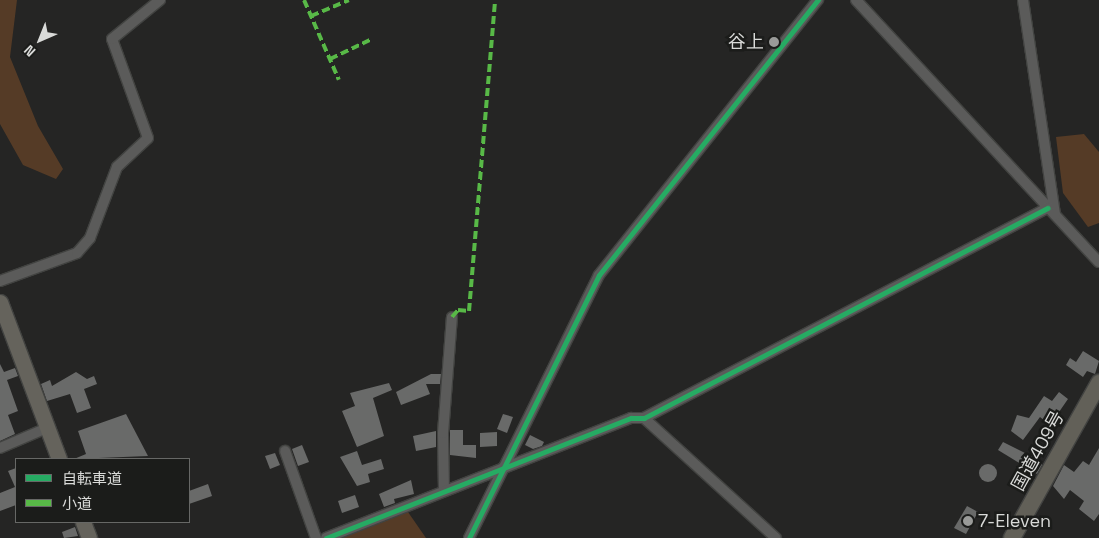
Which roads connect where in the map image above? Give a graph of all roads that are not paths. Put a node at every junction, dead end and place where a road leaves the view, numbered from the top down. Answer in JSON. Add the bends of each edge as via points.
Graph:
{"nodes":[{"id":1,"x":160,"y":0,"type":"edge"},
{"id":2,"x":818,"y":0,"type":"edge"},
{"id":3,"x":856,"y":0,"type":"edge"},
{"id":4,"x":1022,"y":0,"type":"edge"},
{"id":5,"x":1051,"y":212,"type":"junction"},
{"id":6,"x":1099,"y":262,"type":"edge"},
{"id":7,"x":0,"y":281,"type":"edge"},
{"id":8,"x":0,"y":302,"type":"edge"},
{"id":9,"x":452,"y":317,"type":"dead end"},
{"id":10,"x":1099,"y":383,"type":"edge"},
{"id":11,"x":644,"y":418,"type":"junction"},
{"id":12,"x":47,"y":428,"type":"junction"},
{"id":13,"x":0,"y":448,"type":"edge"},
{"id":14,"x":285,"y":450,"type":"dead end"},
{"id":15,"x":59,"y":458,"type":"edge"},
{"id":16,"x":506,"y":466,"type":"junction"},
{"id":17,"x":444,"y":491,"type":"junction"},
{"id":18,"x":83,"y":523,"type":"edge"},
{"id":19,"x":89,"y":538,"type":"edge"},
{"id":20,"x":316,"y":538,"type":"edge"},
{"id":21,"x":326,"y":538,"type":"edge"},
{"id":22,"x":469,"y":538,"type":"edge"},
{"id":23,"x":776,"y":538,"type":"edge"},
{"id":24,"x":1012,"y":538,"type":"edge"}],
"edges":[{"from":1,"to":7,"type":"street","via":[[112,38],[148,138],[117,167],[90,238],[77,253]]},
{"from":2,"to":16,"type":"street","via":[[617,247],[585,301]]},
{"from":3,"to":5,"type":"street"},
{"from":4,"to":5,"type":"street"},
{"from":5,"to":6,"type":"street"},
{"from":5,"to":11,"type":"street"},
{"from":8,"to":12,"type":"main road"},
{"from":9,"to":17,"type":"street","via":[[442,433]]},
{"from":10,"to":24,"type":"highway","name":"国道409号"},
{"from":11,"to":16,"type":"street","via":[[631,418]]},
{"from":11,"to":23,"type":"street"},
{"from":12,"to":13,"type":"street"},
{"from":12,"to":15,"type":"main road"},
{"from":14,"to":20,"type":"street"},
{"from":16,"to":17,"type":"street"},
{"from":16,"to":22,"type":"street"},
{"from":17,"to":21,"type":"street"},
{"from":18,"to":19,"type":"main road"}]}
